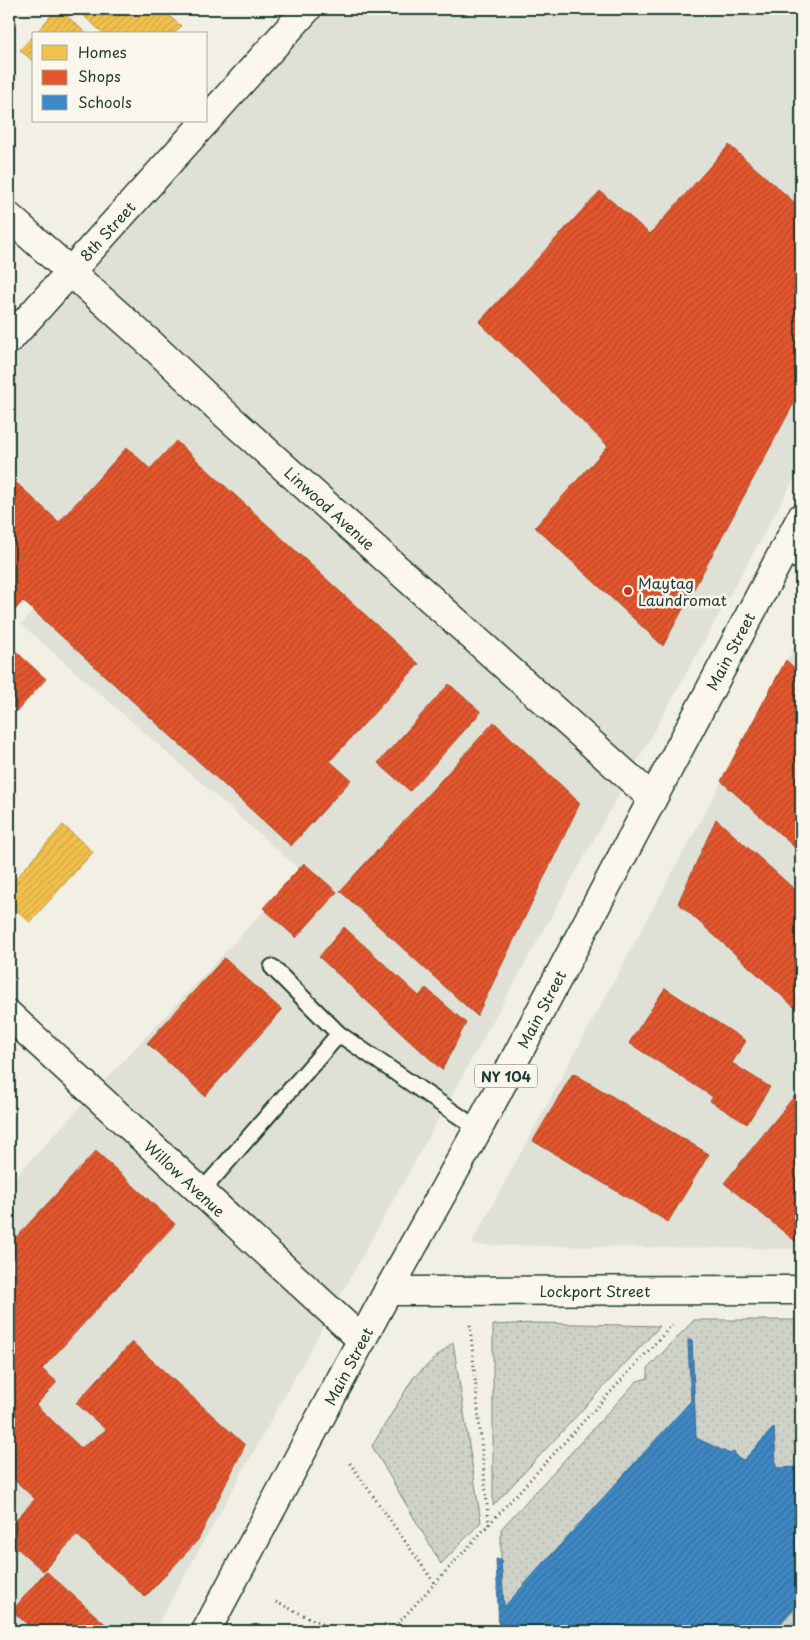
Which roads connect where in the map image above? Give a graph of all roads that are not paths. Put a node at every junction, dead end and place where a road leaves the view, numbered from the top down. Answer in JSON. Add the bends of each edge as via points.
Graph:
{"nodes":[{"id":1,"x":307,"y":9,"type":"edge"},
{"id":2,"x":208,"y":119,"type":"edge"},
{"id":3,"x":205,"y":122,"type":"edge"},
{"id":4,"x":9,"y":217,"type":"edge"},
{"id":5,"x":70,"y":272,"type":"junction"},
{"id":6,"x":9,"y":340,"type":"edge"},
{"id":7,"x":801,"y":518,"type":"edge"},
{"id":8,"x":792,"y":558,"type":"edge"},
{"id":9,"x":652,"y":798,"type":"junction"},
{"id":10,"x":272,"y":967,"type":"dead end"},
{"id":11,"x":9,"y":1016,"type":"edge"},
{"id":12,"x":339,"y":1034,"type":"junction"},
{"id":13,"x":478,"y":1129,"type":"junction"},
{"id":14,"x":201,"y":1192,"type":"junction"},
{"id":15,"x":801,"y":1290,"type":"edge"},
{"id":16,"x":388,"y":1291,"type":"junction"},
{"id":17,"x":362,"y":1340,"type":"junction"},
{"id":18,"x":206,"y":1631,"type":"edge"}],
"edges":[{"from":1,"to":2,"type":"street","name":"8th Street"},
{"from":3,"to":5,"type":"street","name":"8th Street"},
{"from":4,"to":5,"type":"street","name":"Linwood Avenue"},
{"from":5,"to":6,"type":"street","name":"8th Street"},
{"from":5,"to":9,"type":"street","name":"Linwood Avenue"},
{"from":7,"to":8,"type":"street","name":"Main Street","number":"NY 104"},
{"from":8,"to":9,"type":"street","name":"Main Street","number":"NY 104"},
{"from":9,"to":13,"type":"street","name":"Main Street","number":"NY 104"},
{"from":10,"to":12,"type":"lane"},
{"from":11,"to":14,"type":"street","name":"Willow Avenue"},
{"from":12,"to":13,"type":"lane"},
{"from":12,"to":14,"type":"lane"},
{"from":13,"to":16,"type":"street","name":"Main Street","number":"NY 104"},
{"from":14,"to":17,"type":"street","name":"Willow Avenue"},
{"from":15,"to":16,"type":"street","name":"Lockport Street"},
{"from":16,"to":17,"type":"street","name":"Main Street","number":"NY 104"},
{"from":17,"to":18,"type":"street","name":"Main Street","number":"NY 104"}]}
